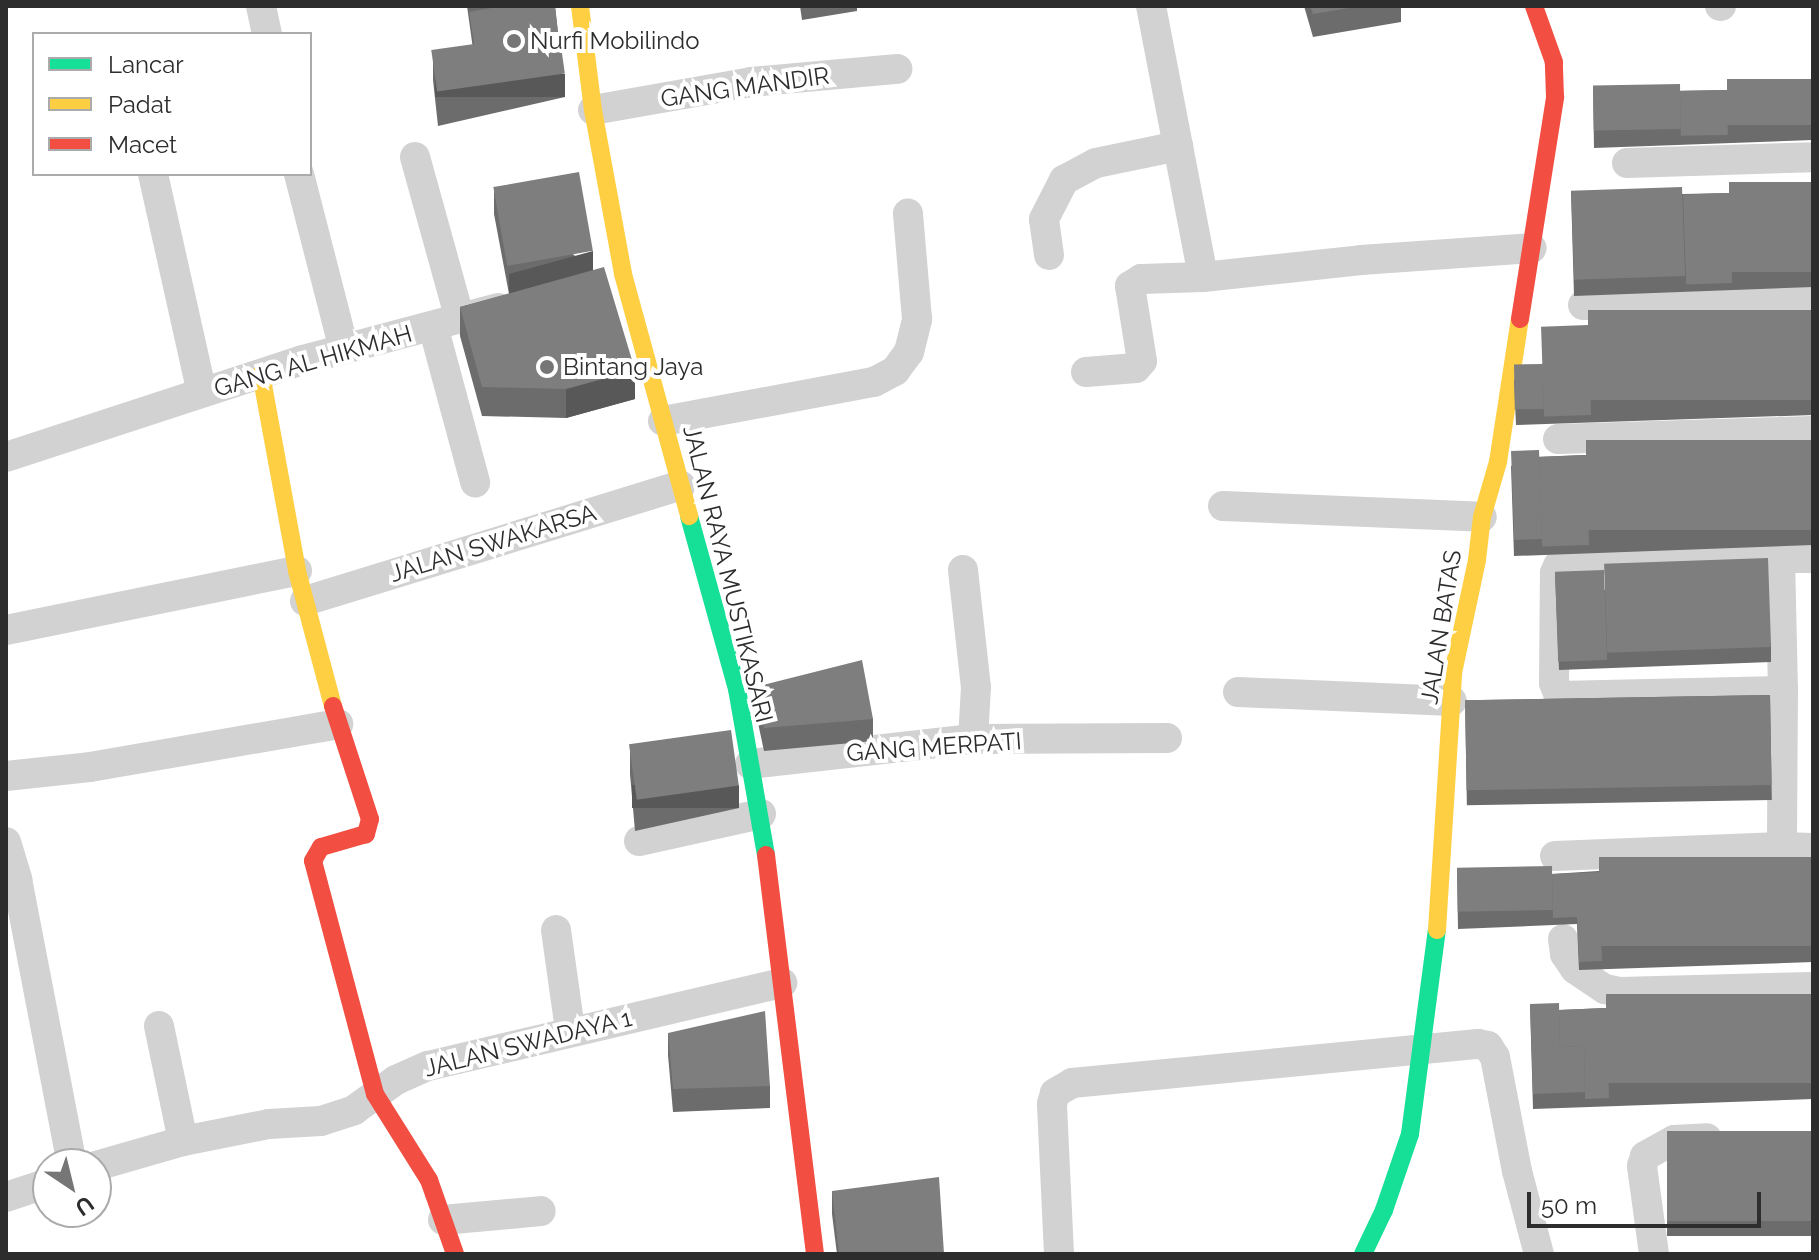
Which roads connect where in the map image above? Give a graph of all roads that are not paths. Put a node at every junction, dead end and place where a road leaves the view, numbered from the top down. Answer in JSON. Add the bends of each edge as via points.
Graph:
{"nodes":[{"id":1,"x":261,"y":6,"type":"edge"},
{"id":2,"x":580,"y":6,"type":"edge"},
{"id":3,"x":1151,"y":6,"type":"edge"},
{"id":4,"x":1534,"y":6,"type":"edge"},
{"id":5,"x":267,"y":32,"type":"edge"},
{"id":6,"x":897,"y":69,"type":"dead end"},
{"id":7,"x":593,"y":110,"type":"junction"},
{"id":8,"x":1178,"y":146,"type":"junction"},
{"id":9,"x":415,"y":157,"type":"dead end"},
{"id":10,"x":1813,"y":157,"type":"edge"},
{"id":11,"x":1627,"y":163,"type":"dead end"},
{"id":12,"x":153,"y":176,"type":"edge"},
{"id":13,"x":300,"y":176,"type":"edge"},
{"id":14,"x":908,"y":213,"type":"dead end"},
{"id":15,"x":1532,"y":248,"type":"junction"},
{"id":16,"x":1049,"y":255,"type":"dead end"},
{"id":17,"x":623,"y":274,"type":"junction"},
{"id":18,"x":1203,"y":277,"type":"junction"},
{"id":19,"x":593,"y":282,"type":"edge"},
{"id":20,"x":1813,"y":297,"type":"edge"},
{"id":21,"x":519,"y":302,"type":"edge"},
{"id":22,"x":1583,"y":305,"type":"dead end"},
{"id":23,"x":446,"y":322,"type":"junction"},
{"id":24,"x":344,"y":349,"type":"junction"},
{"id":25,"x":1086,"y":372,"type":"dead end"},
{"id":26,"x":261,"y":374,"type":"junction"},
{"id":27,"x":202,"y":393,"type":"junction"},
{"id":28,"x":663,"y":421,"type":"junction"},
{"id":29,"x":1813,"y":431,"type":"edge"},
{"id":30,"x":1558,"y":439,"type":"dead end"},
{"id":31,"x":6,"y":457,"type":"edge"},
{"id":32,"x":475,"y":482,"type":"dead end"},
{"id":33,"x":681,"y":485,"type":"junction"},
{"id":34,"x":1223,"y":506,"type":"dead end"},
{"id":35,"x":1482,"y":517,"type":"junction"},
{"id":36,"x":1780,"y":558,"type":"junction"},
{"id":37,"x":1813,"y":558,"type":"edge"},
{"id":38,"x":963,"y":570,"type":"dead end"},
{"id":39,"x":297,"y":571,"type":"junction"},
{"id":40,"x":305,"y":601,"type":"junction"},
{"id":41,"x":6,"y":630,"type":"edge"},
{"id":42,"x":1783,"y":691,"type":"junction"},
{"id":43,"x":1238,"y":692,"type":"dead end"},
{"id":44,"x":1452,"y":701,"type":"junction"},
{"id":45,"x":338,"y":724,"type":"junction"},
{"id":46,"x":1167,"y":738,"type":"dead end"},
{"id":47,"x":973,"y":739,"type":"junction"},
{"id":48,"x":750,"y":764,"type":"junction"},
{"id":49,"x":6,"y":776,"type":"edge"},
{"id":50,"x":761,"y":814,"type":"junction"},
{"id":51,"x":639,"y":841,"type":"dead end"},
{"id":52,"x":6,"y":842,"type":"edge"},
{"id":53,"x":1782,"y":847,"type":"junction"},
{"id":54,"x":1813,"y":848,"type":"edge"},
{"id":55,"x":1555,"y":856,"type":"dead end"},
{"id":56,"x":556,"y":930,"type":"dead end"},
{"id":57,"x":1563,"y":939,"type":"dead end"},
{"id":58,"x":782,"y":983,"type":"junction"},
{"id":59,"x":1813,"y":987,"type":"edge"},
{"id":60,"x":159,"y":1026,"type":"dead end"},
{"id":61,"x":570,"y":1030,"type":"junction"},
{"id":62,"x":1424,"y":1046,"type":"junction"},
{"id":63,"x":375,"y":1094,"type":"junction"},
{"id":64,"x":1735,"y":1137,"type":"edge"},
{"id":65,"x":183,"y":1141,"type":"junction"},
{"id":66,"x":69,"y":1148,"type":"edge"},
{"id":67,"x":112,"y":1161,"type":"edge"},
{"id":68,"x":32,"y":1188,"type":"edge"},
{"id":69,"x":6,"y":1197,"type":"edge"},
{"id":70,"x":541,"y":1211,"type":"dead end"},
{"id":71,"x":443,"y":1220,"type":"junction"},
{"id":72,"x":455,"y":1254,"type":"edge"},
{"id":73,"x":815,"y":1254,"type":"edge"},
{"id":74,"x":1059,"y":1254,"type":"edge"},
{"id":75,"x":1363,"y":1254,"type":"edge"},
{"id":76,"x":1539,"y":1254,"type":"edge"},
{"id":77,"x":1654,"y":1254,"type":"edge"}],
"edges":[{"from":1,"to":5,"type":"street"},
{"from":2,"to":7,"type":"street","name":"JALAN RAYA MUSTIKASARI"},
{"from":3,"to":8,"type":"street"},
{"from":4,"to":15,"type":"street","name":"JALAN BATAS","via":[[1554,62],[1555,97]]},
{"from":6,"to":7,"type":"street","name":"GANG MANDIR","via":[[751,82]]},
{"from":7,"to":17,"type":"street","name":"JALAN RAYA MUSTIKASARI"},
{"from":8,"to":16,"type":"street","via":[[1096,163],[1064,180],[1044,219]]},
{"from":8,"to":18,"type":"street"},
{"from":9,"to":23,"type":"street"},
{"from":10,"to":11,"type":"street"},
{"from":12,"to":27,"type":"street"},
{"from":13,"to":24,"type":"street"},
{"from":14,"to":28,"type":"street","via":[[917,319],[909,352],[895,371],[874,382]]},
{"from":15,"to":18,"type":"street"},
{"from":15,"to":35,"type":"street","name":"JALAN BATAS","via":[[1498,462]]},
{"from":17,"to":19,"type":"street"},
{"from":17,"to":28,"type":"street","name":"JALAN RAYA MUSTIKASARI"},
{"from":18,"to":25,"type":"street","via":[[1133,281],[1142,361],[1136,368]]},
{"from":20,"to":22,"type":"street"},
{"from":21,"to":23,"type":"street","name":"GANG AL HIKMAH"},
{"from":23,"to":24,"type":"street","name":"GANG AL HIKMAH"},
{"from":23,"to":32,"type":"street"},
{"from":24,"to":26,"type":"street","name":"GANG AL HIKMAH"},
{"from":26,"to":27,"type":"street","name":"GANG AL HIKMAH"},
{"from":26,"to":39,"type":"street"},
{"from":27,"to":31,"type":"street","name":"GANG AL HIKMAH"},
{"from":28,"to":33,"type":"street","name":"JALAN RAYA MUSTIKASARI"},
{"from":29,"to":30,"type":"street"},
{"from":33,"to":40,"type":"street","name":"JALAN SWAKARSA"},
{"from":33,"to":48,"type":"street","name":"JALAN RAYA MUSTIKASARI","via":[[737,689]]},
{"from":34,"to":35,"type":"street"},
{"from":35,"to":44,"type":"street","name":"JALAN BATAS"},
{"from":36,"to":37,"type":"street"},
{"from":36,"to":42,"type":"street"},
{"from":36,"to":42,"type":"street","via":[[1600,559],[1558,566],[1554,683],[1559,696],[1571,698]]},
{"from":38,"to":47,"type":"street","via":[[976,687]]},
{"from":39,"to":40,"type":"street"},
{"from":39,"to":41,"type":"street"},
{"from":40,"to":45,"type":"street"},
{"from":42,"to":53,"type":"street"},
{"from":43,"to":44,"type":"street"},
{"from":44,"to":62,"type":"street","name":"JALAN BATAS","via":[[1440,908]]},
{"from":45,"to":49,"type":"street","via":[[90,767]]},
{"from":45,"to":63,"type":"street","via":[[370,827],[366,834],[321,847],[313,861]]},
{"from":46,"to":47,"type":"street","name":"GANG MERPATI"},
{"from":47,"to":48,"type":"street","name":"GANG MERPATI"},
{"from":48,"to":50,"type":"street","name":"JALAN RAYA MUSTIKASARI"},
{"from":50,"to":51,"type":"street"},
{"from":50,"to":58,"type":"street","name":"JALAN RAYA MUSTIKASARI"},
{"from":52,"to":66,"type":"street"},
{"from":53,"to":54,"type":"street"},
{"from":53,"to":55,"type":"street"},
{"from":56,"to":61,"type":"street"},
{"from":57,"to":59,"type":"street","via":[[1575,969],[1605,989],[1620,992]]},
{"from":58,"to":61,"type":"street","name":"JALAN SWADAYA 1"},
{"from":58,"to":73,"type":"street","name":"JALAN RAYA MUSTIKASARI"},
{"from":60,"to":65,"type":"street"},
{"from":61,"to":63,"type":"street","name":"JALAN SWADAYA 1","via":[[428,1066]]},
{"from":62,"to":74,"type":"street","via":[[1072,1083],[1055,1093],[1052,1104]]},
{"from":62,"to":75,"type":"street","name":"JALAN BATAS","via":[[1410,1134]]},
{"from":62,"to":76,"type":"street","via":[[1478,1044],[1488,1046],[1495,1057]]},
{"from":63,"to":65,"type":"street","name":"JALAN SWADAYA 1","via":[[354,1110],[321,1121],[269,1124]]},
{"from":63,"to":71,"type":"street","via":[[429,1180]]},
{"from":64,"to":77,"type":"street","via":[[1674,1140],[1645,1156]]},
{"from":65,"to":67,"type":"street","name":"JALAN SWADAYA 1"},
{"from":68,"to":69,"type":"street"},
{"from":70,"to":71,"type":"street"},
{"from":71,"to":72,"type":"street"}]}
